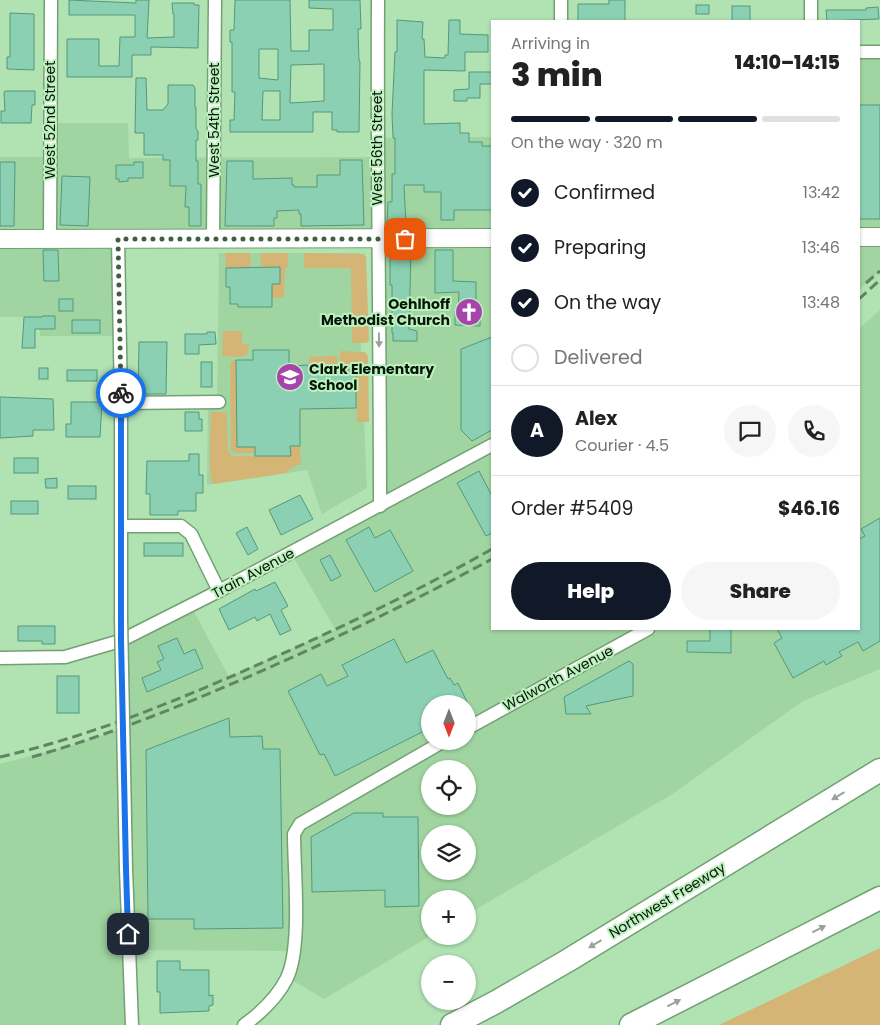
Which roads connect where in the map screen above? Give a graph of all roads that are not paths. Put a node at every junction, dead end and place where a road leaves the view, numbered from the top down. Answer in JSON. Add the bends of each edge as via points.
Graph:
{"nodes":[{"id":1,"x":51,"y":0,"type":"edge"},
{"id":2,"x":215,"y":0,"type":"edge"},
{"id":3,"x":378,"y":0,"type":"edge"},
{"id":4,"x":561,"y":0,"type":"edge"},
{"id":5,"x":811,"y":0,"type":"edge"},
{"id":6,"x":561,"y":20,"type":"edge"},
{"id":7,"x":811,"y":20,"type":"edge"},
{"id":8,"x":860,"y":52,"type":"edge"},
{"id":9,"x":880,"y":52,"type":"edge"},
{"id":10,"x":880,"y":236,"type":"edge"},
{"id":11,"x":860,"y":237,"type":"edge"},
{"id":12,"x":491,"y":238,"type":"edge"},
{"id":13,"x":0,"y":239,"type":"edge"},
{"id":14,"x":50,"y":239,"type":"junction"},
{"id":15,"x":118,"y":239,"type":"junction"},
{"id":16,"x":213,"y":239,"type":"junction"},
{"id":17,"x":377,"y":239,"type":"junction"},
{"id":18,"x":219,"y":402,"type":"dead end"},
{"id":19,"x":121,"y":403,"type":"junction"},
{"id":20,"x":491,"y":446,"type":"edge"},
{"id":21,"x":380,"y":506,"type":"junction"},
{"id":22,"x":122,"y":526,"type":"junction"},
{"id":23,"x":219,"y":591,"type":"junction"},
{"id":24,"x":646,"y":630,"type":"edge"},
{"id":25,"x":0,"y":658,"type":"edge"},
{"id":26,"x":476,"y":724,"type":"edge"},
{"id":27,"x":428,"y":750,"type":"edge"},
{"id":28,"x":880,"y":770,"type":"edge"},
{"id":29,"x":880,"y":898,"type":"edge"},
{"id":30,"x":132,"y":1025,"type":"edge"},
{"id":31,"x":244,"y":1025,"type":"edge"},
{"id":32,"x":452,"y":1025,"type":"edge"},
{"id":33,"x":631,"y":1025,"type":"edge"}],
"edges":[{"from":1,"to":14,"type":"street","name":"West 52nd Street"},
{"from":2,"to":16,"type":"street","name":"West 54th Street"},
{"from":3,"to":17,"type":"street","name":"West 56th Street"},
{"from":4,"to":6,"type":"street"},
{"from":5,"to":7,"type":"street"},
{"from":8,"to":9,"type":"street"},
{"from":10,"to":11,"type":"street"},
{"from":12,"to":17,"type":"street"},
{"from":13,"to":14,"type":"street"},
{"from":14,"to":15,"type":"street"},
{"from":15,"to":16,"type":"street"},
{"from":15,"to":19,"type":"street"},
{"from":16,"to":17,"type":"street"},
{"from":17,"to":21,"type":"street","name":"West 56th Street","one_way":true},
{"from":18,"to":19,"type":"street"},
{"from":19,"to":22,"type":"street"},
{"from":20,"to":21,"type":"street","name":"Train Avenue"},
{"from":21,"to":23,"type":"street","name":"Train Avenue"},
{"from":22,"to":23,"type":"street","via":[[181,526],[191,534]]},
{"from":22,"to":30,"type":"street","bridge":true,"via":[[126,869]]},
{"from":23,"to":25,"type":"street","name":"Train Avenue","via":[[120,641],[65,657]]},
{"from":24,"to":26,"type":"street","name":"Walworth Avenue"},
{"from":27,"to":31,"type":"street","via":[[300,824],[294,834],[293,961],[287,977],[264,1011]]},
{"from":28,"to":32,"type":"highway","name":"Northwest Freeway","one_way":true,"via":[[567,961]]},
{"from":33,"to":29,"type":"highway","one_way":true}]}
